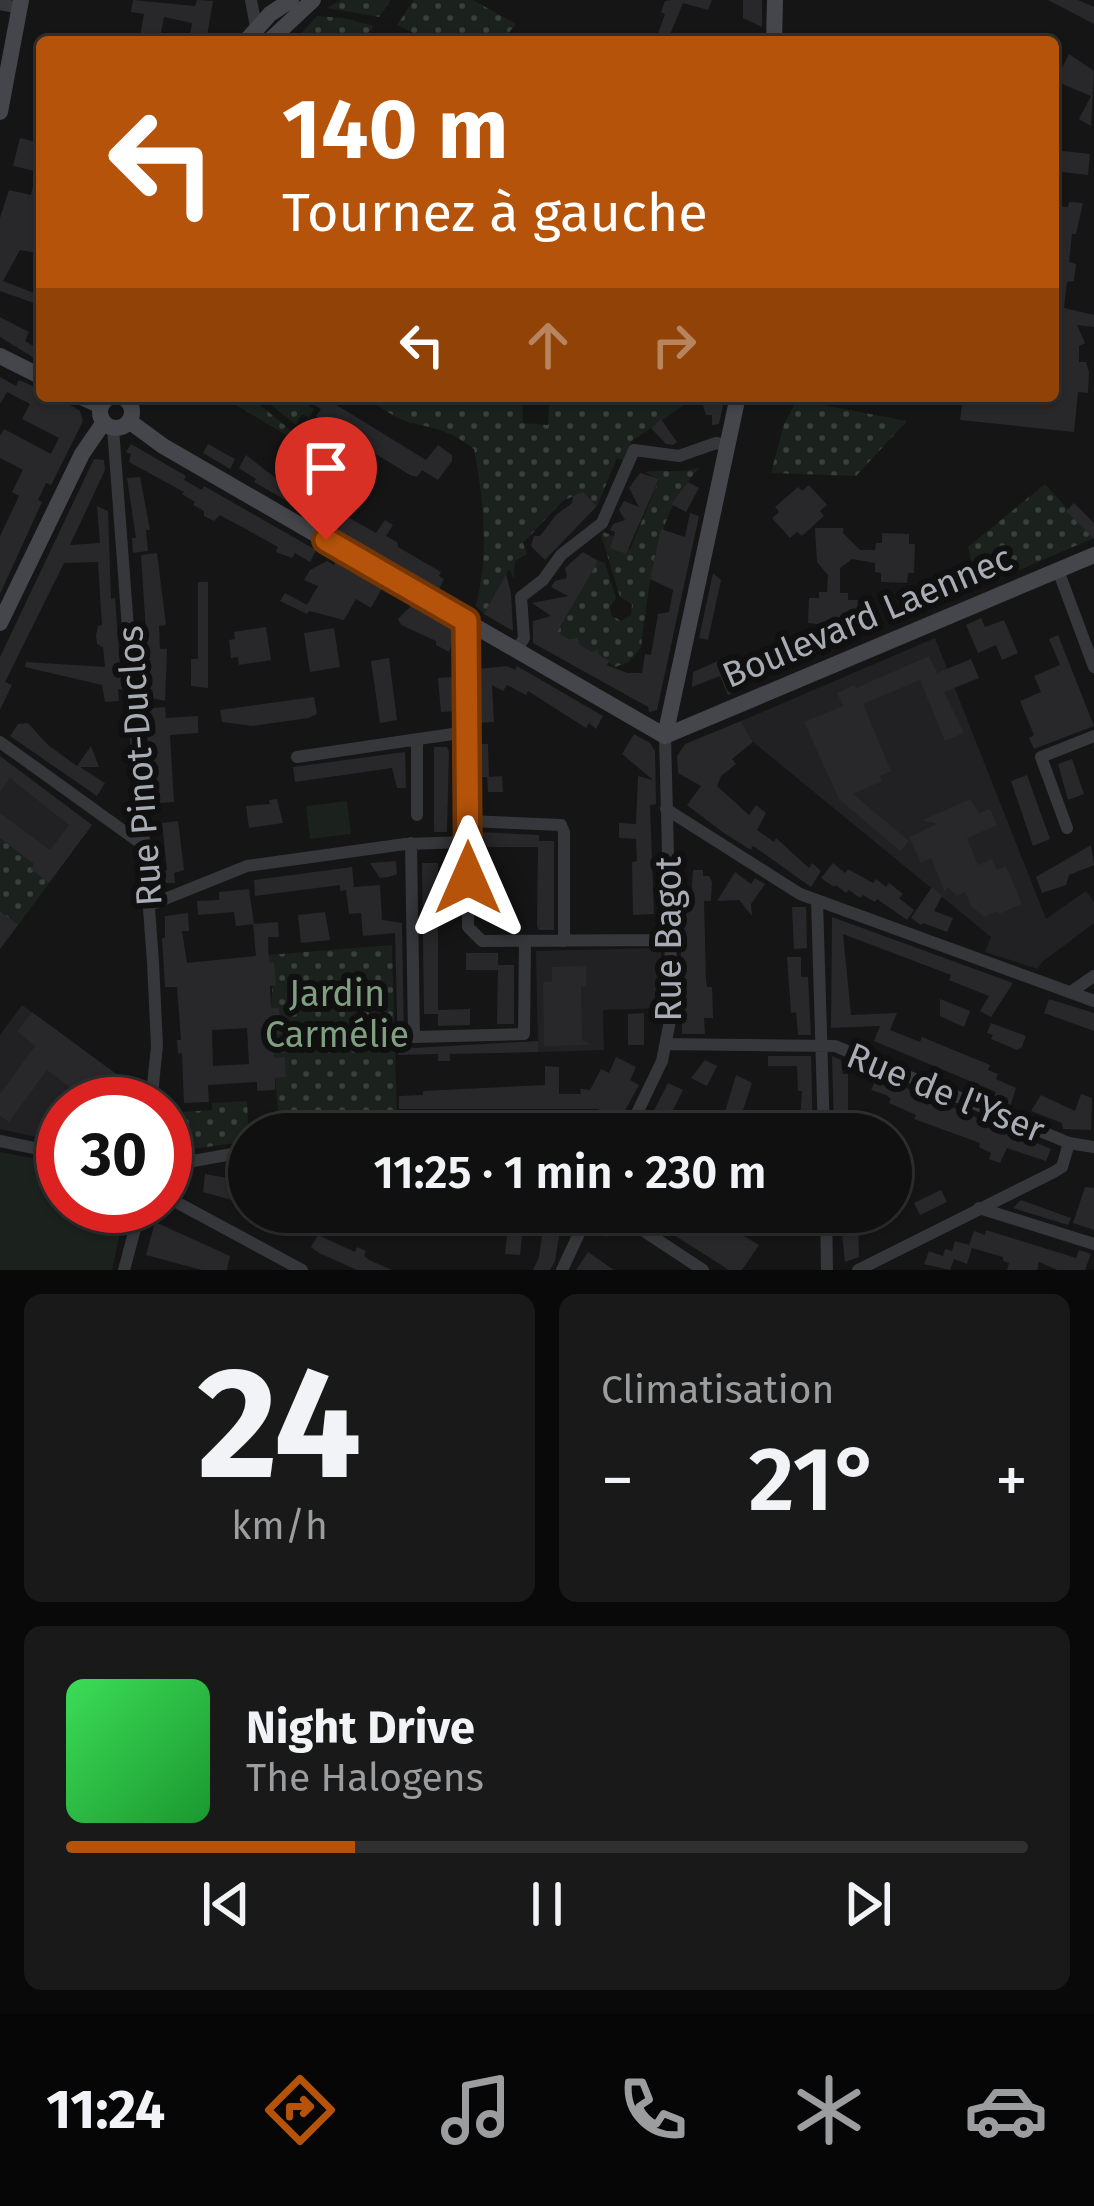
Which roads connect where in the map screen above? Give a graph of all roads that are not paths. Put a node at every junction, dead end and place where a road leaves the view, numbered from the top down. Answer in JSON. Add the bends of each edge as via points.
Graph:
{"nodes":[{"id":1,"x":251,"y":0,"type":"edge"},
{"id":2,"x":290,"y":0,"type":"edge"},
{"id":3,"x":313,"y":0,"type":"edge"},
{"id":4,"x":775,"y":0,"type":"edge"},
{"id":5,"x":0,"y":4,"type":"edge"},
{"id":6,"x":20,"y":4,"type":"edge"},
{"id":7,"x":260,"y":36,"type":"edge"},
{"id":8,"x":261,"y":36,"type":"edge"},
{"id":9,"x":261,"y":36,"type":"edge"},
{"id":10,"x":774,"y":36,"type":"edge"},
{"id":11,"x":3,"y":84,"type":"edge"},
{"id":12,"x":0,"y":112,"type":"edge"},
{"id":13,"x":0,"y":356,"type":"edge"},
{"id":14,"x":36,"y":374,"type":"edge"},
{"id":15,"x":88,"y":402,"type":"edge"},
{"id":16,"x":109,"y":402,"type":"edge"},
{"id":17,"x":737,"y":402,"type":"edge"},
{"id":18,"x":112,"y":419,"type":"junction"},
{"id":19,"x":727,"y":445,"type":"junction"},
{"id":20,"x":1094,"y":555,"type":"edge"},
{"id":21,"x":1058,"y":570,"type":"junction"},
{"id":22,"x":466,"y":621,"type":"junction"},
{"id":23,"x":0,"y":622,"type":"edge"},
{"id":24,"x":517,"y":650,"type":"junction"},
{"id":25,"x":1094,"y":667,"type":"edge"},
{"id":26,"x":466,"y":732,"type":"junction"},
{"id":27,"x":665,"y":736,"type":"junction"},
{"id":28,"x":1094,"y":736,"type":"edge"},
{"id":29,"x":417,"y":739,"type":"junction"},
{"id":30,"x":0,"y":742,"type":"edge"},
{"id":31,"x":297,"y":758,"type":"dead end"},
{"id":32,"x":666,"y":809,"type":"junction"},
{"id":33,"x":417,"y":815,"type":"dead end"},
{"id":34,"x":468,"y":821,"type":"junction"},
{"id":35,"x":1067,"y":827,"type":"dead end"},
{"id":36,"x":468,"y":842,"type":"junction"},
{"id":37,"x":411,"y":843,"type":"junction"},
{"id":38,"x":146,"y":847,"type":"junction"},
{"id":39,"x":817,"y":899,"type":"junction"},
{"id":40,"x":150,"y":905,"type":"junction"},
{"id":41,"x":671,"y":940,"type":"junction"},
{"id":42,"x":524,"y":941,"type":"junction"},
{"id":43,"x":564,"y":941,"type":"junction"},
{"id":44,"x":1024,"y":957,"type":"dead end"},
{"id":45,"x":1018,"y":973,"type":"junction"},
{"id":46,"x":1094,"y":976,"type":"edge"},
{"id":47,"x":1071,"y":992,"type":"junction"},
{"id":48,"x":1094,"y":1000,"type":"edge"},
{"id":49,"x":668,"y":1044,"type":"junction"},
{"id":50,"x":821,"y":1046,"type":"junction"},
{"id":51,"x":154,"y":1077,"type":"edge"},
{"id":52,"x":637,"y":1113,"type":"edge"},
{"id":53,"x":823,"y":1113,"type":"edge"},
{"id":54,"x":0,"y":1141,"type":"edge"},
{"id":55,"x":1069,"y":1142,"type":"junction"},
{"id":56,"x":1094,"y":1147,"type":"edge"},
{"id":57,"x":36,"y":1148,"type":"edge"},
{"id":58,"x":228,"y":1155,"type":"edge"},
{"id":59,"x":192,"y":1161,"type":"edge"},
{"id":60,"x":978,"y":1208,"type":"junction"},
{"id":61,"x":192,"y":1211,"type":"edge"},
{"id":62,"x":134,"y":1233,"type":"edge"},
{"id":63,"x":580,"y":1233,"type":"edge"},
{"id":64,"x":647,"y":1233,"type":"edge"},
{"id":65,"x":826,"y":1233,"type":"edge"},
{"id":66,"x":1094,"y":1244,"type":"edge"},
{"id":67,"x":124,"y":1270,"type":"edge"},
{"id":68,"x":302,"y":1270,"type":"edge"},
{"id":69,"x":562,"y":1270,"type":"edge"},
{"id":70,"x":703,"y":1270,"type":"edge"},
{"id":71,"x":827,"y":1270,"type":"edge"},
{"id":72,"x":858,"y":1270,"type":"edge"}],
"edges":[{"from":1,"to":7,"type":"street"},
{"from":2,"to":8,"type":"street"},
{"from":3,"to":9,"type":"street"},
{"from":4,"to":10,"type":"street"},
{"from":5,"to":6,"type":"street"},
{"from":6,"to":11,"type":"street"},
{"from":11,"to":12,"type":"street"},
{"from":13,"to":14,"type":"street"},
{"from":15,"to":18,"type":"street"},
{"from":16,"to":18,"type":"street"},
{"from":17,"to":19,"type":"street"},
{"from":18,"to":22,"type":"street"},
{"from":18,"to":23,"type":"street","via":[[82,454]]},
{"from":18,"to":38,"type":"street","name":"Rue Pinot-Duclos"},
{"from":19,"to":24,"type":"street","via":[[679,456],[634,450],[602,523],[521,597],[524,638]]},
{"from":19,"to":27,"type":"street"},
{"from":20,"to":21,"type":"street","name":"Boulevard Laennec"},
{"from":21,"to":25,"type":"street"},
{"from":21,"to":27,"type":"street","name":"Boulevard Laennec"},
{"from":22,"to":24,"type":"street"},
{"from":22,"to":26,"type":"street"},
{"from":24,"to":27,"type":"street"},
{"from":26,"to":29,"type":"street"},
{"from":26,"to":34,"type":"street"},
{"from":27,"to":32,"type":"street","name":"Rue Bagot"},
{"from":28,"to":35,"type":"street","via":[[1041,757]]},
{"from":29,"to":31,"type":"street"},
{"from":29,"to":33,"type":"street"},
{"from":30,"to":38,"type":"street"},
{"from":32,"to":39,"type":"street"},
{"from":32,"to":41,"type":"street","name":"Rue Bagot"},
{"from":34,"to":36,"type":"street"},
{"from":34,"to":43,"type":"street","via":[[561,825]]},
{"from":36,"to":37,"type":"street"},
{"from":36,"to":42,"type":"street","via":[[468,927],[482,941]]},
{"from":37,"to":40,"type":"street","via":[[247,866]]},
{"from":37,"to":42,"type":"street","via":[[414,1037],[524,1034]]},
{"from":38,"to":40,"type":"street","name":"Rue Pinot-Duclos"},
{"from":39,"to":45,"type":"street"},
{"from":39,"to":50,"type":"street"},
{"from":40,"to":51,"type":"street","name":"Rue Pinot-Duclos"},
{"from":41,"to":43,"type":"street"},
{"from":41,"to":49,"type":"street","name":"Rue Bagot"},
{"from":42,"to":43,"type":"street"},
{"from":44,"to":45,"type":"street"},
{"from":45,"to":47,"type":"street"},
{"from":46,"to":47,"type":"street"},
{"from":47,"to":48,"type":"street"},
{"from":49,"to":50,"type":"street","name":"Rue de l'Yser"},
{"from":49,"to":52,"type":"street","name":"Rue Bagot"},
{"from":50,"to":53,"type":"street"},
{"from":50,"to":55,"type":"street","name":"Rue de l'Yser"},
{"from":54,"to":57,"type":"street"},
{"from":55,"to":56,"type":"street","name":"Rue de l'Yser"},
{"from":55,"to":60,"type":"street","via":[[1054,1172]]},
{"from":58,"to":59,"type":"street"},
{"from":60,"to":66,"type":"street"},
{"from":60,"to":72,"type":"street"},
{"from":61,"to":68,"type":"street"},
{"from":62,"to":67,"type":"street"},
{"from":63,"to":69,"type":"street"},
{"from":64,"to":70,"type":"street"},
{"from":65,"to":71,"type":"street"}]}
